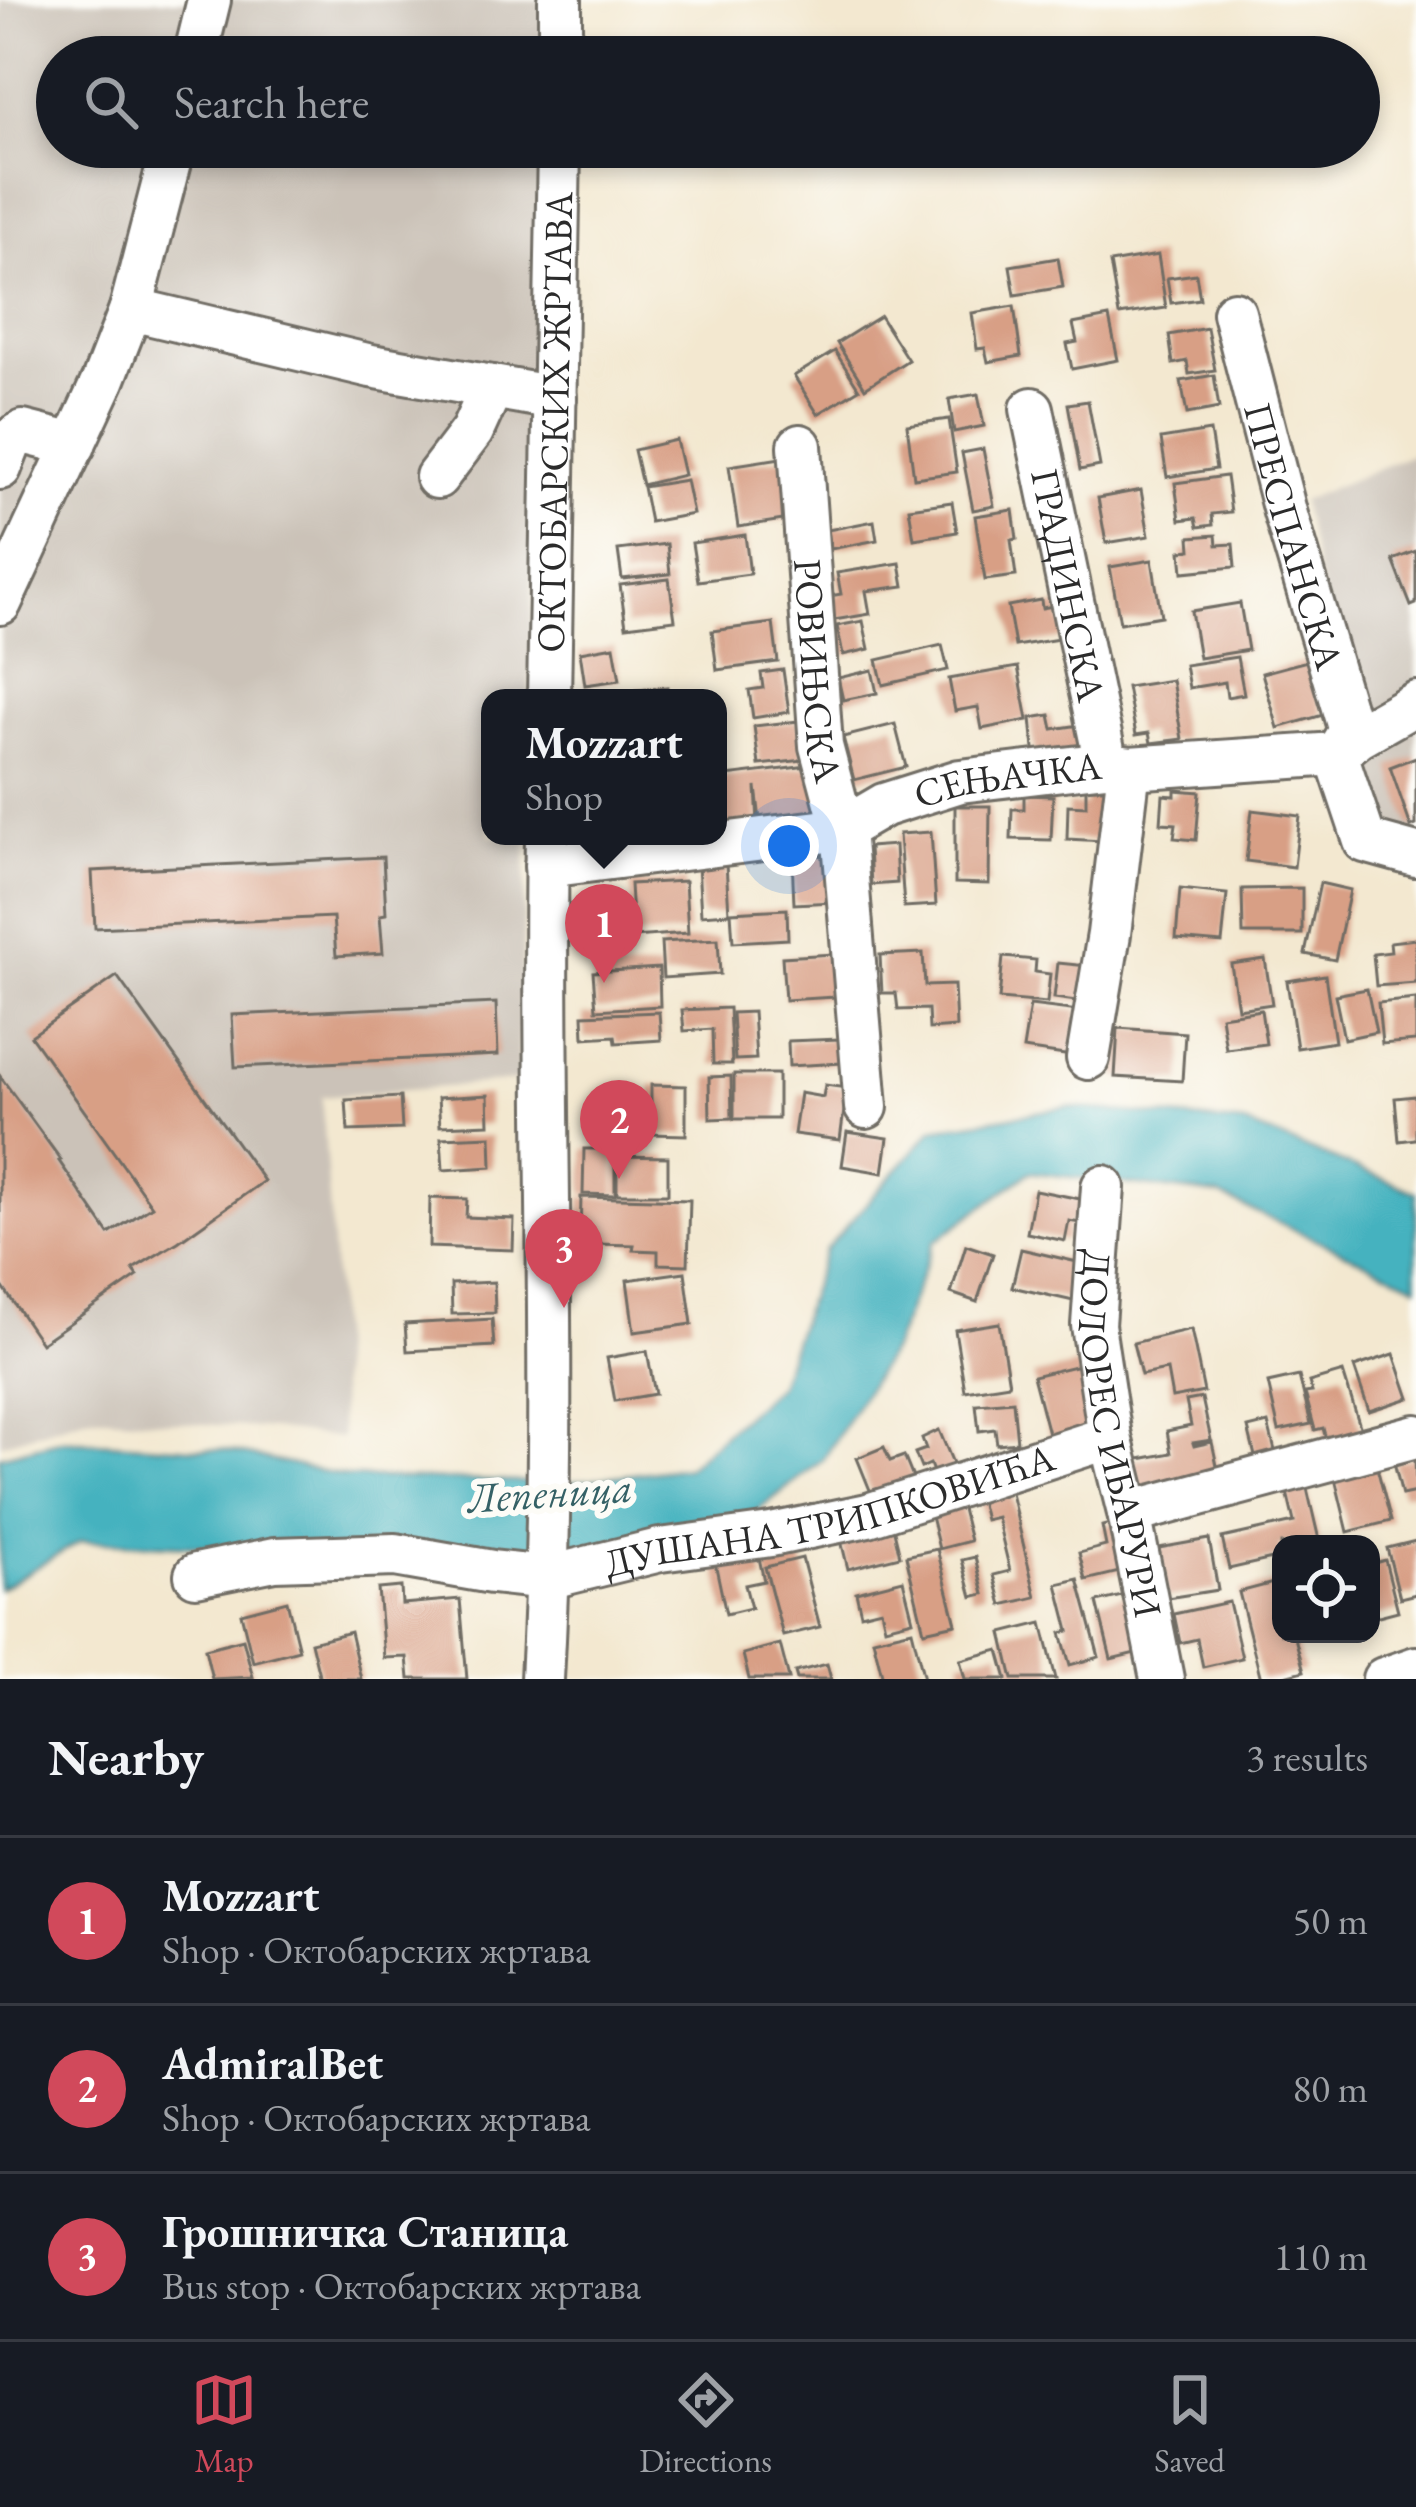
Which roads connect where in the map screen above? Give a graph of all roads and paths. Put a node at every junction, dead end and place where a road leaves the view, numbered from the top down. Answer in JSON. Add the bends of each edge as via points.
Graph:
{"nodes":[{"id":1,"x":209,"y":0,"type":"edge"},
{"id":2,"x":560,"y":0,"type":"edge"},
{"id":3,"x":200,"y":36,"type":"edge"},
{"id":4,"x":560,"y":36,"type":"edge"},
{"id":5,"x":167,"y":168,"type":"edge"},
{"id":6,"x":559,"y":168,"type":"edge"},
{"id":7,"x":131,"y":310,"type":"junction"},
{"id":8,"x":1234,"y":314,"type":"dead end"},
{"id":9,"x":492,"y":388,"type":"junction"},
{"id":10,"x":555,"y":398,"type":"junction"},
{"id":11,"x":1032,"y":409,"type":"dead end"},
{"id":12,"x":74,"y":446,"type":"junction"},
{"id":13,"x":800,"y":446,"type":"dead end"},
{"id":14,"x":0,"y":468,"type":"edge"},
{"id":15,"x":437,"y":476,"type":"dead end"},
{"id":16,"x":0,"y":602,"type":"edge"},
{"id":17,"x":549,"y":689,"type":"edge"},
{"id":18,"x":1416,"y":703,"type":"edge"},
{"id":19,"x":1336,"y":754,"type":"junction"},
{"id":20,"x":1118,"y":766,"type":"junction"},
{"id":21,"x":843,"y":830,"type":"junction"},
{"id":22,"x":727,"y":838,"type":"edge"},
{"id":23,"x":631,"y":845,"type":"edge"},
{"id":24,"x":546,"y":851,"type":"edge"},
{"id":25,"x":1416,"y":855,"type":"edge"},
{"id":26,"x":1088,"y":1058,"type":"dead end"},
{"id":27,"x":866,"y":1107,"type":"dead end"},
{"id":28,"x":1103,"y":1186,"type":"dead end"},
{"id":29,"x":1416,"y":1436,"type":"edge"},
{"id":30,"x":1110,"y":1437,"type":"junction"},
{"id":31,"x":1129,"y":1513,"type":"junction"},
{"id":32,"x":546,"y":1565,"type":"junction"},
{"id":33,"x":196,"y":1576,"type":"dead end"},
{"id":34,"x":1416,"y":1668,"type":"edge"},
{"id":35,"x":542,"y":1679,"type":"edge"},
{"id":36,"x":1162,"y":1679,"type":"edge"},
{"id":37,"x":1384,"y":1679,"type":"edge"}],
"edges":[{"from":1,"to":3,"type":"street"},
{"from":2,"to":4,"type":"street"},
{"from":5,"to":7,"type":"street"},
{"from":6,"to":10,"type":"street","name":"ОКТОБАРСКИХ ЖРТАВА"},
{"from":7,"to":9,"type":"street"},
{"from":7,"to":12,"type":"street"},
{"from":8,"to":19,"type":"street","name":"ПРЕСПАНСКА","via":[[1350,730]]},
{"from":9,"to":10,"type":"street"},
{"from":9,"to":15,"type":"street"},
{"from":10,"to":17,"type":"street","name":"ОКТОБАРСКИХ ЖРТАВА"},
{"from":11,"to":20,"type":"street","name":"ГРАДИНСКА"},
{"from":12,"to":14,"type":"street","via":[[23,432]]},
{"from":12,"to":16,"type":"street"},
{"from":13,"to":21,"type":"street","name":"РОВИЊСКА","via":[[821,746]]},
{"from":18,"to":19,"type":"street"},
{"from":19,"to":20,"type":"street","name":"СЕЊАЧКА"},
{"from":19,"to":25,"type":"street","via":[[1365,841]]},
{"from":20,"to":21,"type":"street","name":"СЕЊАЧКА","via":[[961,781],[884,805]]},
{"from":20,"to":26,"type":"street","name":"ГРАДИНСКА","via":[[1109,934]]},
{"from":21,"to":22,"type":"street","name":"СЕЊАЧКА"},
{"from":21,"to":27,"type":"street","name":"РОВИЊСКА"},
{"from":23,"to":24,"type":"street","name":"СЕЊАЧКА"},
{"from":24,"to":32,"type":"street"},
{"from":28,"to":30,"type":"street","name":"ДОЛОРЕС ИБАРУРИ","via":[[1093,1325]]},
{"from":29,"to":31,"type":"street"},
{"from":30,"to":31,"type":"street","name":"ДОЛОРЕС ИБАРУРИ"},
{"from":30,"to":32,"type":"street","name":"ДУШАНА ТРИПКОВИЋА","via":[[868,1515]]},
{"from":31,"to":36,"type":"street","name":"ДОЛОРЕС ИБАРУРИ"},
{"from":32,"to":33,"type":"street","via":[[492,1572],[395,1555],[275,1559]]},
{"from":32,"to":35,"type":"street"},
{"from":34,"to":37,"type":"street"}]}
